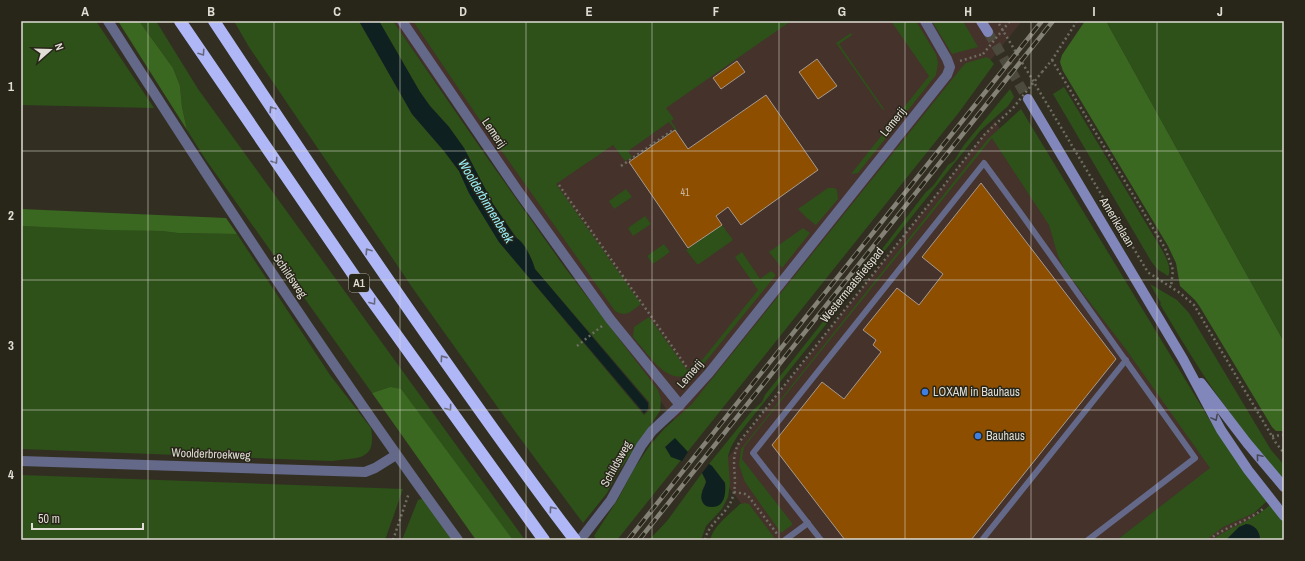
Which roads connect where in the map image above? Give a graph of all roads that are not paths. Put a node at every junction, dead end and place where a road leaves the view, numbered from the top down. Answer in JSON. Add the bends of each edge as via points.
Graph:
{"nodes":[{"id":1,"x":108,"y":21,"type":"edge"},
{"id":2,"x":180,"y":21,"type":"edge"},
{"id":3,"x":214,"y":21,"type":"edge"},
{"id":4,"x":402,"y":21,"type":"edge"},
{"id":5,"x":925,"y":21,"type":"edge"},
{"id":6,"x":981,"y":21,"type":"edge"},
{"id":7,"x":988,"y":32,"type":"tunnel mouth"},
{"id":8,"x":1028,"y":99,"type":"tunnel mouth"},
{"id":9,"x":1183,"y":359,"type":"junction"},
{"id":10,"x":1126,"y":360,"type":"junction"},
{"id":11,"x":680,"y":405,"type":"junction"},
{"id":12,"x":396,"y":455,"type":"junction"},
{"id":13,"x":21,"y":460,"type":"edge"},
{"id":14,"x":1284,"y":486,"type":"edge"},
{"id":15,"x":1284,"y":516,"type":"edge"},
{"id":16,"x":808,"y":523,"type":"junction"},
{"id":17,"x":458,"y":540,"type":"edge"},
{"id":18,"x":544,"y":540,"type":"edge"},
{"id":19,"x":575,"y":540,"type":"edge"},
{"id":20,"x":580,"y":540,"type":"edge"},
{"id":21,"x":786,"y":540,"type":"edge"},
{"id":22,"x":821,"y":540,"type":"edge"},
{"id":23,"x":982,"y":540,"type":"edge"},
{"id":24,"x":1088,"y":540,"type":"edge"}],
"edges":[{"from":1,"to":12,"type":"street","name":"Schildsweg","via":[[222,198]]},
{"from":2,"to":18,"type":"highway","number":"A1","one_way":true,"via":[[356,280]]},
{"from":19,"to":3,"type":"highway","number":"A1","one_way":true,"via":[[385,276],[286,132]]},
{"from":4,"to":11,"type":"street","name":"Lemerij","via":[[518,191],[610,319]]},
{"from":5,"to":11,"type":"street","name":"Lemerij","via":[[947,59],[950,67],[947,76],[714,367]]},
{"from":6,"to":7,"type":"main road"},
{"from":8,"to":9,"type":"main road","name":"Amerikalaan"},
{"from":14,"to":9,"type":"main road","name":"Amerikalaan","one_way":true,"via":[[1247,443]]},
{"from":9,"to":15,"type":"main road","name":"Amerikalaan","one_way":true,"via":[[1228,441]]},
{"from":10,"to":16,"type":"lane","via":[[984,163],[753,453]]},
{"from":10,"to":23,"type":"lane"},
{"from":10,"to":24,"type":"lane","via":[[1195,458]]},
{"from":11,"to":20,"type":"street","name":"Schildsweg","via":[[652,431],[611,500]]},
{"from":12,"to":13,"type":"street","name":"Woolderbroekweg","via":[[365,472]]},
{"from":12,"to":17,"type":"street","name":"Schildsweg"},
{"from":16,"to":21,"type":"lane"},
{"from":16,"to":22,"type":"lane"}]}
